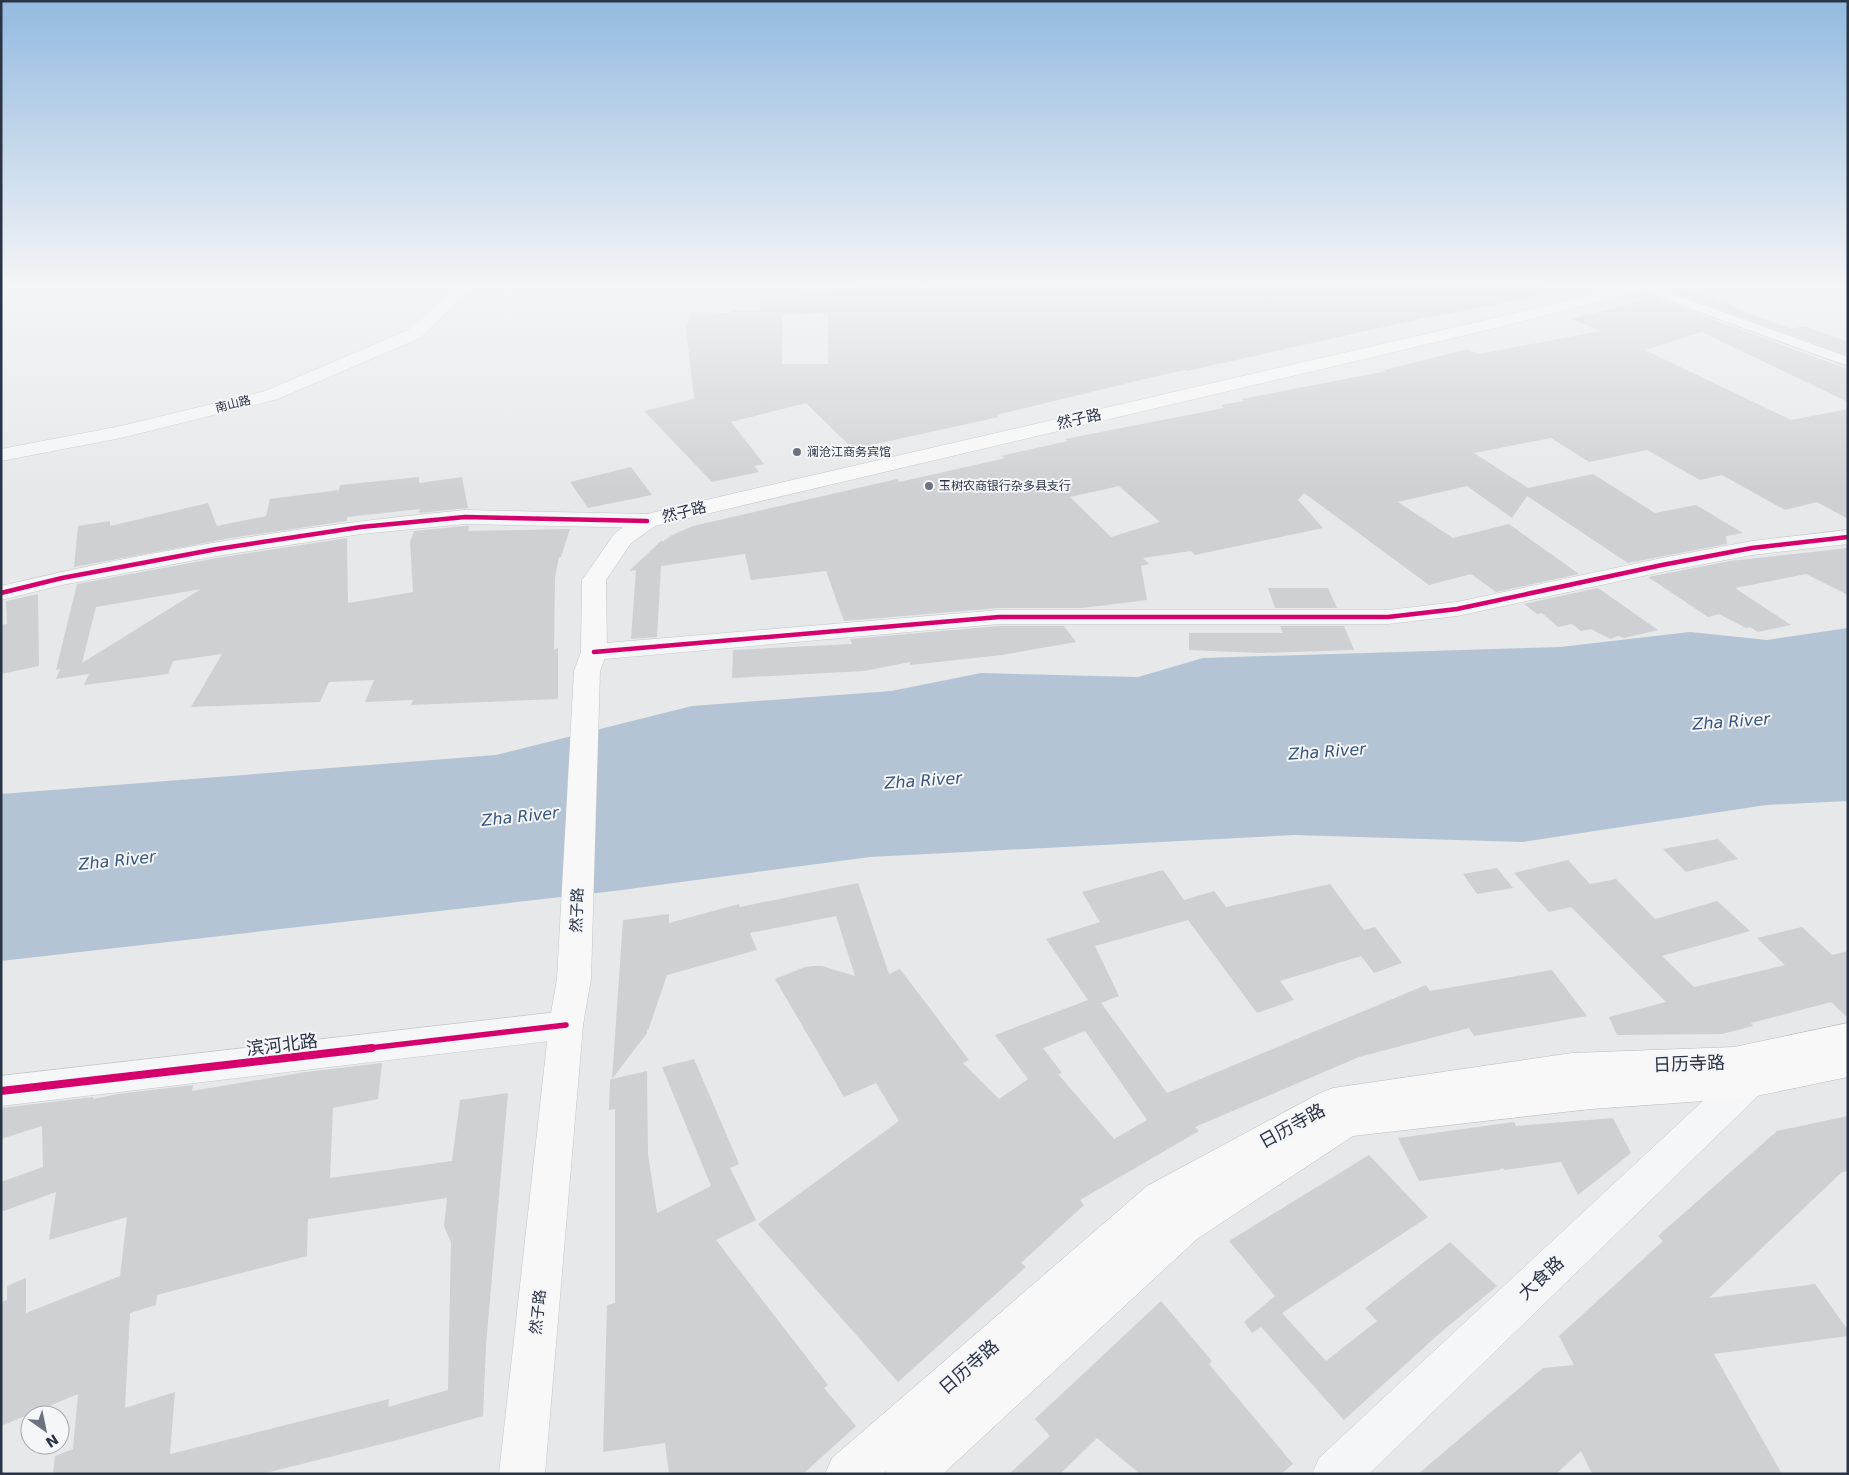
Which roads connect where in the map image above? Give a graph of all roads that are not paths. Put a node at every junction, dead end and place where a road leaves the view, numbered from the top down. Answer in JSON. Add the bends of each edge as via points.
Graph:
{"nodes":[{"id":1,"x":368,"y":354,"type":"edge"},
{"id":2,"x":1362,"y":354,"type":"edge"},
{"id":3,"x":1826,"y":354,"type":"edge"},
{"id":4,"x":1848,"y":362,"type":"edge"},
{"id":5,"x":1,"y":455,"type":"edge"},
{"id":6,"x":647,"y":521,"type":"junction"},
{"id":7,"x":1848,"y":537,"type":"edge"},
{"id":8,"x":1,"y":593,"type":"edge"},
{"id":9,"x":591,"y":661,"type":"junction"},
{"id":10,"x":566,"y":1025,"type":"junction"},
{"id":11,"x":1848,"y":1037,"type":"edge"},
{"id":12,"x":1848,"y":1062,"type":"edge"},
{"id":13,"x":1747,"y":1083,"type":"junction"},
{"id":14,"x":1,"y":1091,"type":"edge"},
{"id":15,"x":522,"y":1474,"type":"edge"},
{"id":16,"x":848,"y":1474,"type":"edge"},
{"id":17,"x":908,"y":1474,"type":"edge"},
{"id":18,"x":1335,"y":1474,"type":"edge"}],
"edges":[{"from":1,"to":5,"type":"street","name":"南山路","via":[[271,395],[121,432]]},
{"from":2,"to":6,"type":"main road","name":"然子路"},
{"from":3,"to":4,"type":"street"},
{"from":6,"to":8,"type":"street","via":[[465,517],[360,527],[207,551],[62,578]]},
{"from":6,"to":9,"type":"main road","name":"然子路","via":[[622,538],[594,580]]},
{"from":7,"to":9,"type":"street","via":[[1752,548],[1662,564],[1457,610],[1388,617],[999,617]]},
{"from":9,"to":10,"type":"main road","name":"然子路","via":[[574,979]]},
{"from":10,"to":14,"type":"street","name":"滨河北路"},
{"from":10,"to":15,"type":"main road","name":"然子路"},
{"from":11,"to":16,"type":"main road","name":"日历寺路","via":[[1734,1062],[1572,1068],[1333,1104],[1161,1199]]},
{"from":12,"to":13,"type":"main road","name":"日历寺路"},
{"from":13,"to":17,"type":"main road","name":"日历寺路","via":[[1591,1094],[1346,1121],[1183,1226]]},
{"from":13,"to":18,"type":"street","name":"大食路"}]}
